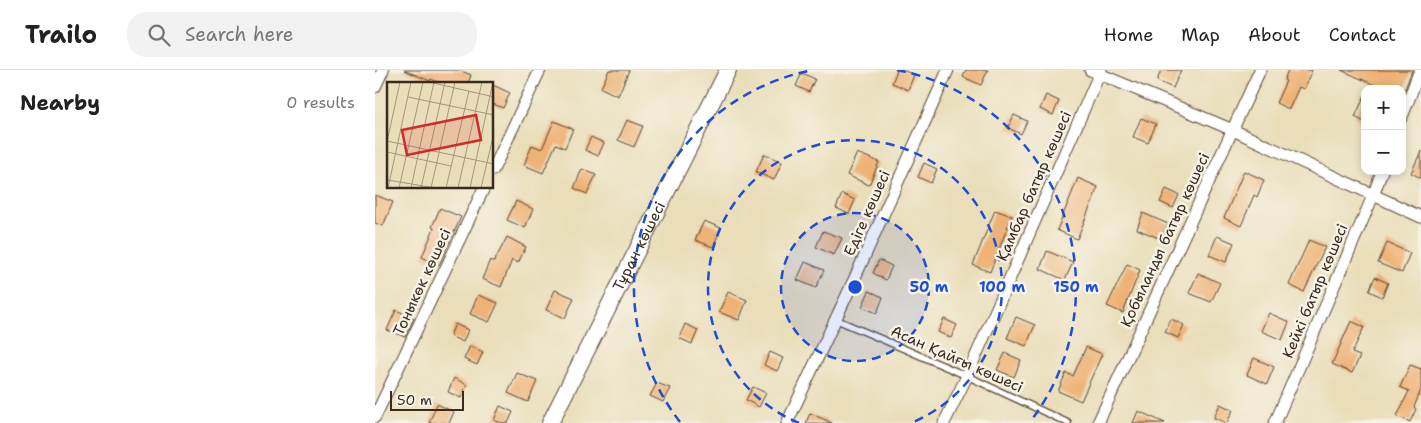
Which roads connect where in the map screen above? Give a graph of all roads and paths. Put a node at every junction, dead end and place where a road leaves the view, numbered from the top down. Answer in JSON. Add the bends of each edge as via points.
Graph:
{"nodes":[{"id":1,"x":383,"y":70,"type":"edge"},
{"id":2,"x":540,"y":70,"type":"edge"},
{"id":3,"x":727,"y":70,"type":"edge"},
{"id":4,"x":948,"y":70,"type":"edge"},
{"id":5,"x":1260,"y":70,"type":"edge"},
{"id":6,"x":1420,"y":70,"type":"edge"},
{"id":7,"x":1097,"y":71,"type":"edge"},
{"id":8,"x":375,"y":87,"type":"edge"},
{"id":9,"x":1406,"y":107,"type":"edge"},
{"id":10,"x":1233,"y":130,"type":"junction"},
{"id":11,"x":494,"y":168,"type":"edge"},
{"id":12,"x":1381,"y":175,"type":"edge"},
{"id":13,"x":484,"y":189,"type":"edge"},
{"id":14,"x":1373,"y":196,"type":"junction"},
{"id":15,"x":1421,"y":217,"type":"edge"},
{"id":16,"x":835,"y":319,"type":"junction"},
{"id":17,"x":967,"y":376,"type":"junction"},
{"id":18,"x":375,"y":417,"type":"edge"},
{"id":19,"x":550,"y":423,"type":"edge"},
{"id":20,"x":787,"y":423,"type":"edge"},
{"id":21,"x":944,"y":423,"type":"edge"},
{"id":22,"x":1069,"y":423,"type":"edge"},
{"id":23,"x":1098,"y":423,"type":"edge"},
{"id":24,"x":1275,"y":423,"type":"edge"}],
"edges":[{"from":1,"to":8,"type":"street"},
{"from":2,"to":11,"type":"street"},
{"from":3,"to":19,"type":"street","name":"Тұран көшесі"},
{"from":4,"to":16,"type":"street","name":"Едіге көшесі"},
{"from":5,"to":10,"type":"street","name":"Қобыланды батыр көшесі"},
{"from":6,"to":9,"type":"street"},
{"from":7,"to":10,"type":"street"},
{"from":7,"to":17,"type":"street","name":"Қамбар батыр көшесі"},
{"from":10,"to":14,"type":"street"},
{"from":10,"to":23,"type":"street","name":"Қобыланды батыр көшесі"},
{"from":12,"to":14,"type":"street","name":"Кейкі батыр көшесі"},
{"from":13,"to":18,"type":"street","name":"Тоныкөк көшесі"},
{"from":14,"to":15,"type":"street"},
{"from":14,"to":24,"type":"street","name":"Кейкі батыр көшесі"},
{"from":16,"to":17,"type":"lane","name":"Асан Қайғы көшесі"},
{"from":16,"to":20,"type":"street","name":"Едіге көшесі"},
{"from":17,"to":21,"type":"street","name":"Қамбар батыр көшесі"},
{"from":17,"to":22,"type":"lane","name":"Асан Қайғы көшесі"}]}
